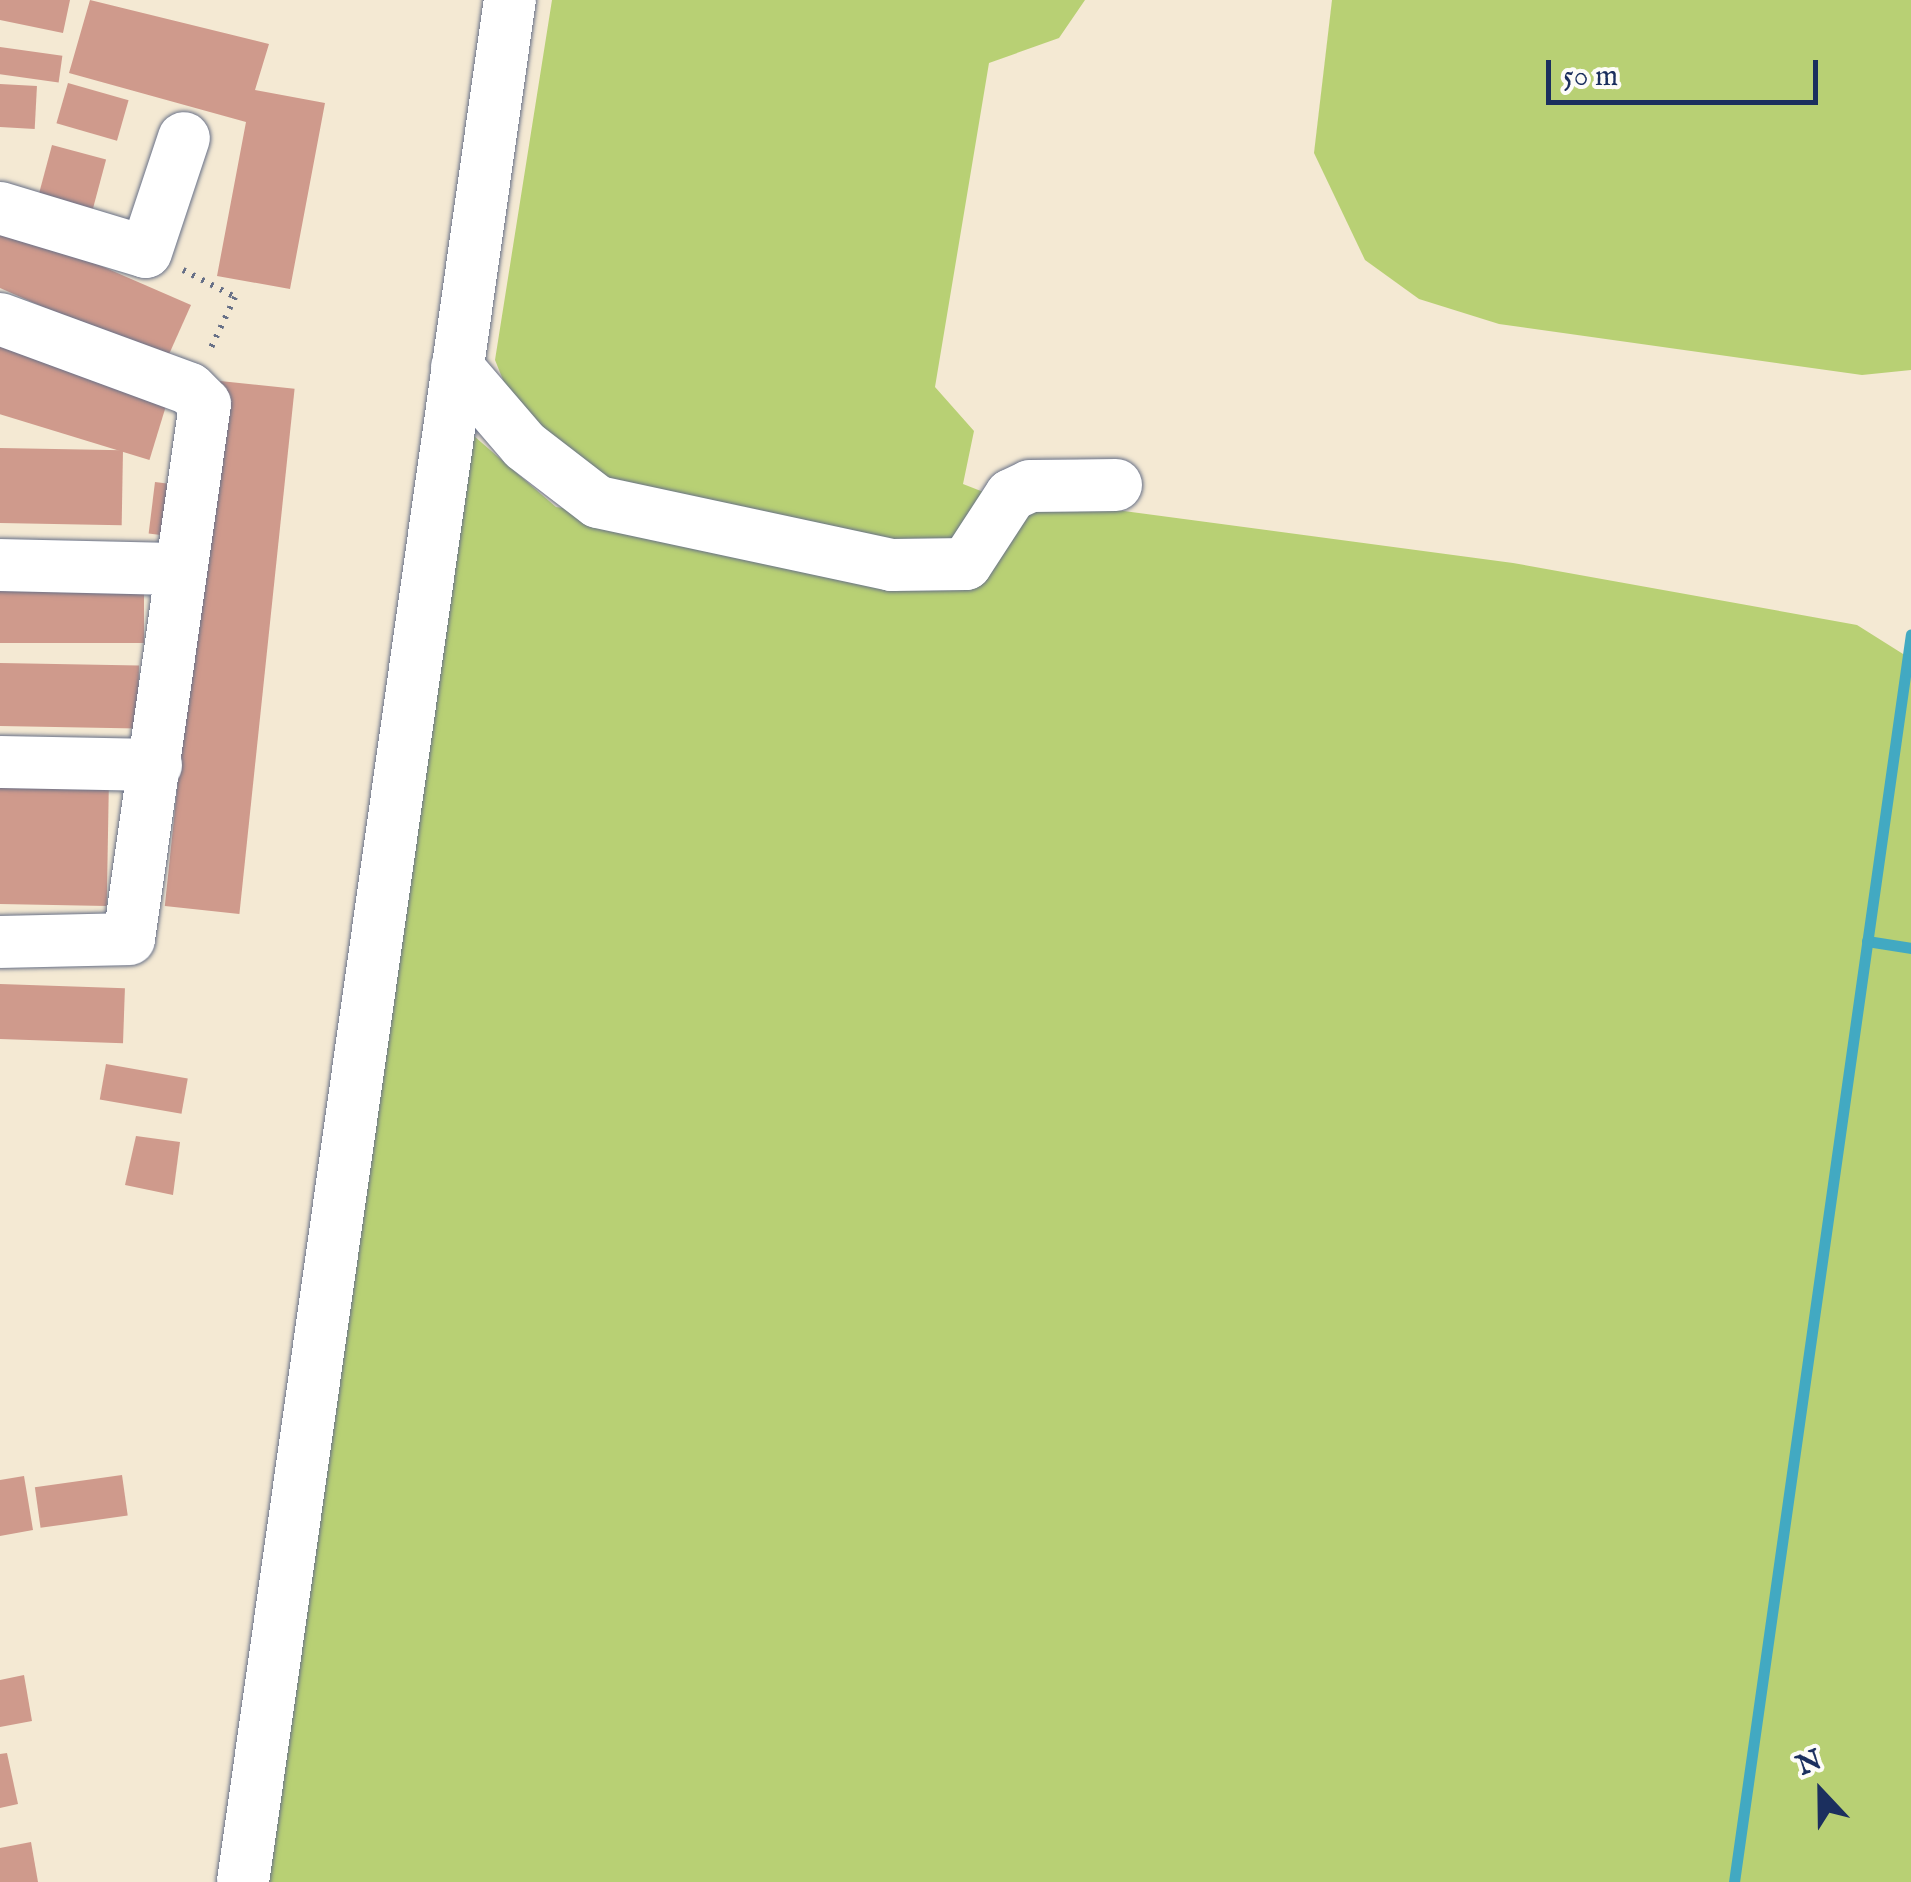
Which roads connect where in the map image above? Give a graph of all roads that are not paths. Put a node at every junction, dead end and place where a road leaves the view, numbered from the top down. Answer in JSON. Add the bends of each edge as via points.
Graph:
{"nodes":[{"id":1,"x":510,"y":0,"type":"edge"},
{"id":2,"x":184,"y":138,"type":"dead end"},
{"id":3,"x":0,"y":208,"type":"edge"},
{"id":4,"x":0,"y":319,"type":"edge"},
{"id":5,"x":457,"y":367,"type":"junction"},
{"id":6,"x":1116,"y":485,"type":"dead end"},
{"id":7,"x":0,"y":565,"type":"edge"},
{"id":8,"x":181,"y":569,"type":"junction"},
{"id":9,"x":0,"y":762,"type":"edge"},
{"id":10,"x":156,"y":765,"type":"junction"},
{"id":11,"x":0,"y":942,"type":"edge"},
{"id":12,"x":243,"y":1882,"type":"edge"}],
"edges":[{"from":1,"to":5,"type":"street"},
{"from":2,"to":3,"type":"street","via":[[146,252]]},
{"from":4,"to":8,"type":"street","via":[[190,389],[205,404]]},
{"from":5,"to":6,"type":"street","via":[[524,446],[598,502],[892,566],[966,564],[1010,495],[1030,486]]},
{"from":5,"to":12,"type":"street"},
{"from":7,"to":8,"type":"street"},
{"from":8,"to":10,"type":"street"},
{"from":9,"to":10,"type":"street"},
{"from":10,"to":11,"type":"street","via":[[130,939]]}]}
